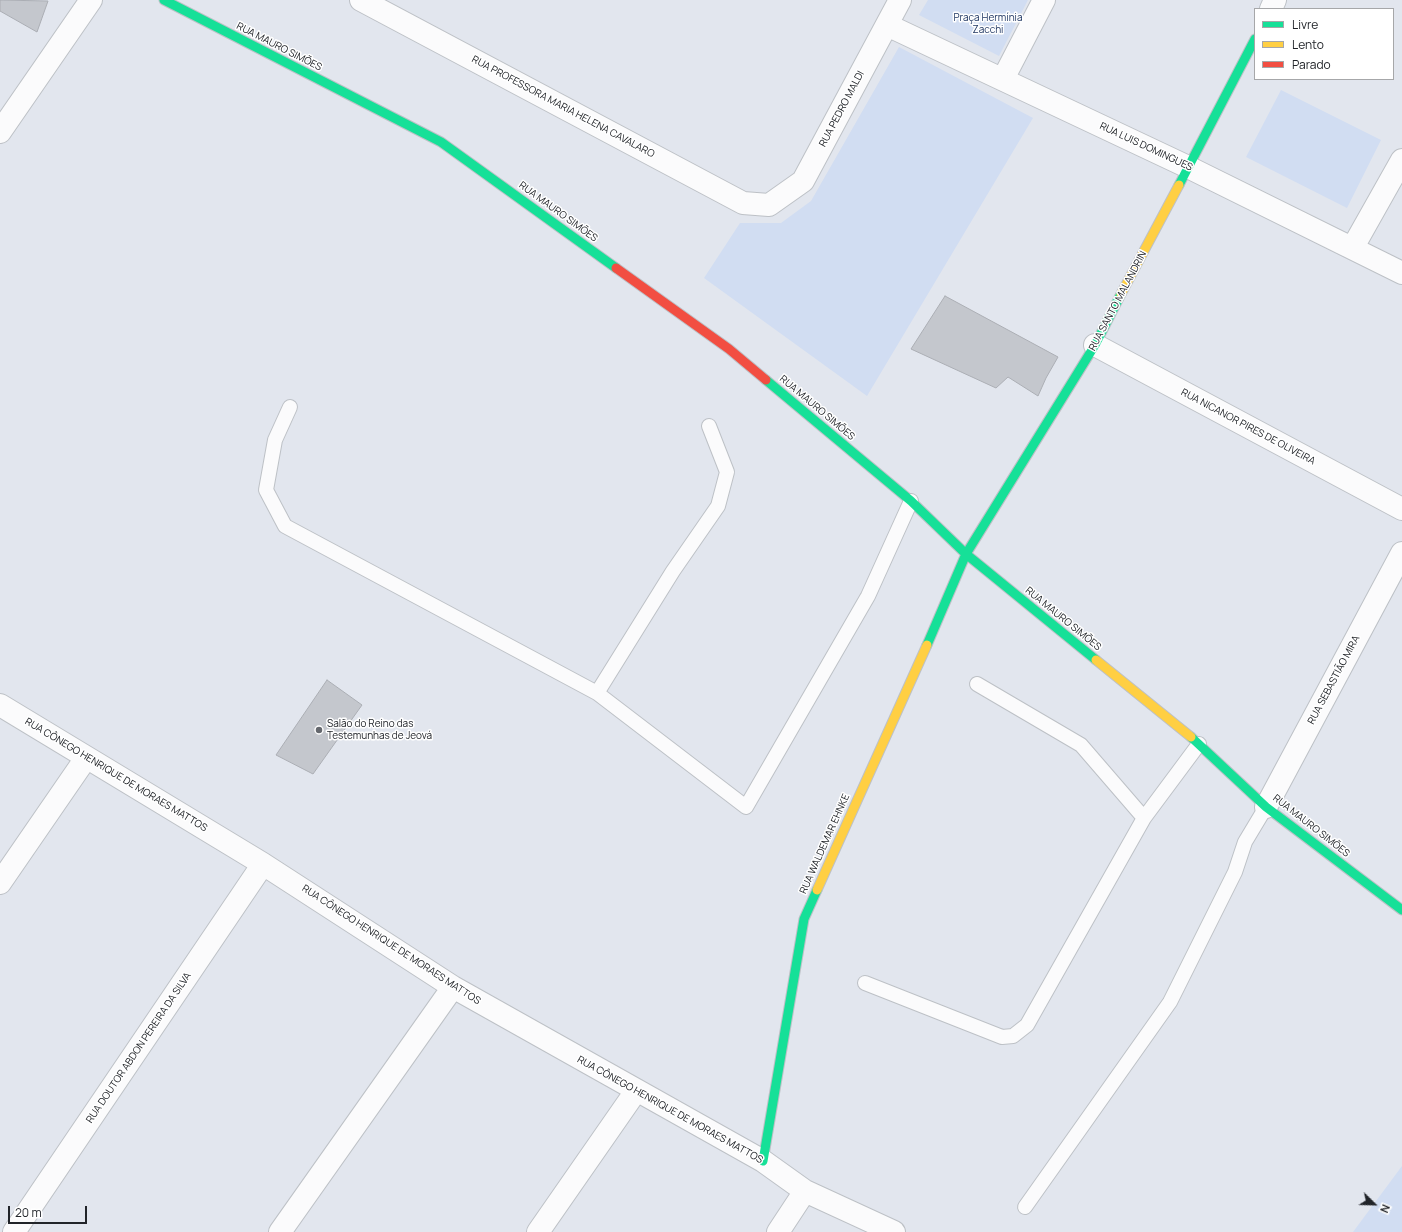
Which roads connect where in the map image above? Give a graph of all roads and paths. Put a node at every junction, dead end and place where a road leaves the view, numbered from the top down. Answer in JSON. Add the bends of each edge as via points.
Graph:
{"nodes":[{"id":1,"x":91,"y":0,"type":"edge"},
{"id":2,"x":164,"y":0,"type":"edge"},
{"id":3,"x":360,"y":0,"type":"edge"},
{"id":4,"x":900,"y":0,"type":"edge"},
{"id":5,"x":1044,"y":0,"type":"edge"},
{"id":6,"x":887,"y":25,"type":"junction"},
{"id":7,"x":1254,"y":41,"type":"edge"},
{"id":8,"x":1003,"y":80,"type":"junction"},
{"id":9,"x":0,"y":132,"type":"edge"},
{"id":10,"x":1402,"y":160,"type":"edge"},
{"id":11,"x":1188,"y":167,"type":"junction"},
{"id":12,"x":769,"y":205,"type":"joint"},
{"id":13,"x":1353,"y":248,"type":"junction"},
{"id":14,"x":1402,"y":273,"type":"edge"},
{"id":15,"x":1095,"y":345,"type":"junction"},
{"id":16,"x":290,"y":407,"type":"dead end"},
{"id":17,"x":709,"y":426,"type":"dead end"},
{"id":18,"x":911,"y":501,"type":"junction"},
{"id":19,"x":1402,"y":509,"type":"edge"},
{"id":20,"x":1402,"y":552,"type":"edge"},
{"id":21,"x":966,"y":554,"type":"junction"},
{"id":22,"x":977,"y":684,"type":"dead end"},
{"id":23,"x":597,"y":693,"type":"junction"},
{"id":24,"x":0,"y":705,"type":"edge"},
{"id":25,"x":1199,"y":744,"type":"junction"},
{"id":26,"x":86,"y":758,"type":"junction"},
{"id":27,"x":1266,"y":807,"type":"junction"},
{"id":28,"x":1144,"y":818,"type":"junction"},
{"id":29,"x":264,"y":864,"type":"junction"},
{"id":30,"x":0,"y":884,"type":"edge"},
{"id":31,"x":1402,"y":910,"type":"edge"},
{"id":32,"x":865,"y":983,"type":"dead end"},
{"id":33,"x":453,"y":987,"type":"junction"},
{"id":34,"x":636,"y":1091,"type":"junction"},
{"id":35,"x":763,"y":1161,"type":"junction"},
{"id":36,"x":805,"y":1191,"type":"junction"},
{"id":37,"x":1025,"y":1207,"type":"dead end"},
{"id":38,"x":14,"y":1232,"type":"edge"},
{"id":39,"x":280,"y":1232,"type":"edge"},
{"id":40,"x":538,"y":1232,"type":"edge"},
{"id":41,"x":778,"y":1232,"type":"edge"},
{"id":42,"x":894,"y":1232,"type":"edge"}],
"edges":[{"from":1,"to":9,"type":"street"},
{"from":2,"to":18,"type":"street","name":"RUA MAURO SIMÕES","via":[[441,142],[729,349]]},
{"from":3,"to":12,"type":"street","name":"RUA PROFESSORA MARIA HELENA CAVALARO","via":[[743,203]]},
{"from":4,"to":6,"type":"street","name":"RUA PEDRO MALDI"},
{"from":5,"to":8,"type":"street"},
{"from":6,"to":8,"type":"street","name":"RUA LUIS DOMINGUES"},
{"from":6,"to":12,"type":"street","name":"RUA PEDRO MALDI","via":[[803,180]]},
{"from":7,"to":11,"type":"street","name":"RUA SANTO MALANDRIN"},
{"from":8,"to":11,"type":"street","name":"RUA LUIS DOMINGUES"},
{"from":10,"to":13,"type":"street"},
{"from":11,"to":13,"type":"street","name":"RUA LUIS DOMINGUES"},
{"from":11,"to":15,"type":"street","name":"RUA SANTO MALANDRIN"},
{"from":13,"to":14,"type":"street","name":"RUA LUIS DOMINGUES"},
{"from":15,"to":19,"type":"street","name":"RUA NICANOR PIRES DE OLIVEIRA"},
{"from":15,"to":21,"type":"street","name":"RUA SANTO MALANDRIN"},
{"from":16,"to":23,"type":"lane","via":[[275,440],[266,490],[285,526]]},
{"from":17,"to":23,"type":"lane","via":[[727,472],[718,506],[673,571]]},
{"from":18,"to":21,"type":"street","name":"RUA MAURO SIMÕES"},
{"from":18,"to":23,"type":"lane","via":[[868,596],[746,807]]},
{"from":20,"to":27,"type":"street","name":"RUA SEBASTIÃO MIRA"},
{"from":21,"to":25,"type":"street","name":"RUA MAURO SIMÕES"},
{"from":21,"to":35,"type":"street","name":"RUA WALDEMAR EHNKE","via":[[804,919]]},
{"from":22,"to":28,"type":"lane","via":[[1081,745]]},
{"from":24,"to":26,"type":"street","name":"RUA CÔNEGO HENRIQUE DE MORAES MATTOS"},
{"from":25,"to":27,"type":"street","name":"RUA MAURO SIMÕES"},
{"from":25,"to":28,"type":"lane"},
{"from":26,"to":29,"type":"street","name":"RUA CÔNEGO HENRIQUE DE MORAES MATTOS"},
{"from":26,"to":30,"type":"street"},
{"from":27,"to":31,"type":"street","name":"RUA MAURO SIMÕES"},
{"from":27,"to":37,"type":"lane","via":[[1245,842],[1235,872],[1170,1002]]},
{"from":28,"to":32,"type":"lane","via":[[1027,1025],[1013,1036],[1002,1037]]},
{"from":29,"to":33,"type":"street","name":"RUA CÔNEGO HENRIQUE DE MORAES MATTOS"},
{"from":29,"to":38,"type":"street","name":"RUA DOUTOR ABDON PEREIRA DA SILVA"},
{"from":33,"to":34,"type":"street","name":"RUA CÔNEGO HENRIQUE DE MORAES MATTOS"},
{"from":33,"to":39,"type":"street"},
{"from":34,"to":35,"type":"street","name":"RUA CÔNEGO HENRIQUE DE MORAES MATTOS"},
{"from":34,"to":40,"type":"street"},
{"from":35,"to":36,"type":"street","name":"RUA CÔNEGO HENRIQUE DE MORAES MATTOS"},
{"from":36,"to":41,"type":"street"},
{"from":36,"to":42,"type":"street","name":"RUA CÔNEGO HENRIQUE DE MORAES MATTOS"}]}
